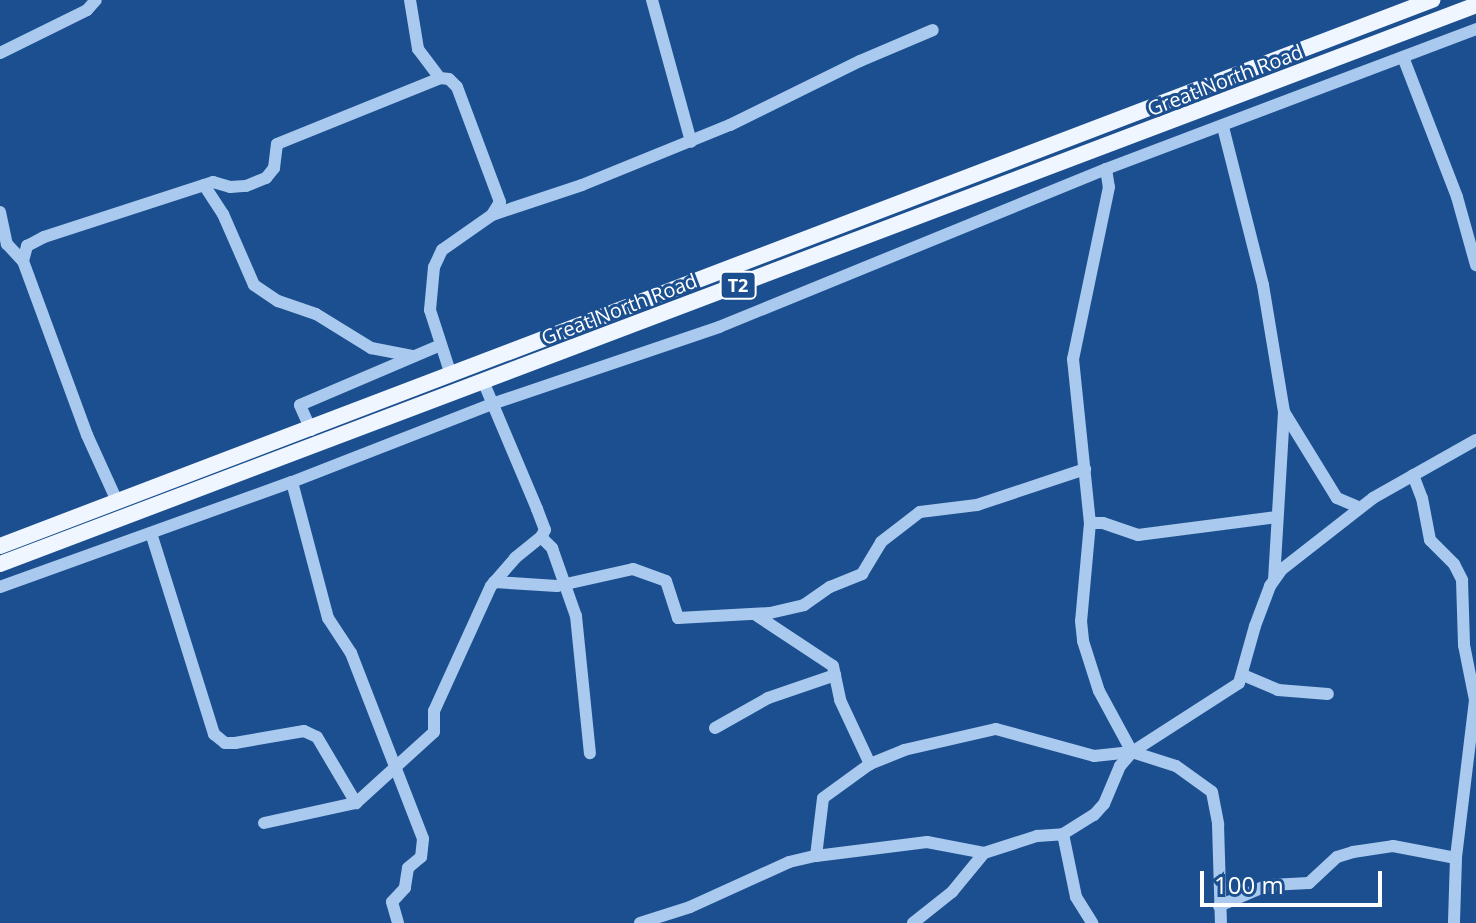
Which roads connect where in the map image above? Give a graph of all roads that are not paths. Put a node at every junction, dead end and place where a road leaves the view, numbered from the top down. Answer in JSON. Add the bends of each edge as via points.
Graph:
{"nodes":[{"id":1,"x":96,"y":0,"type":"edge"},
{"id":2,"x":410,"y":0,"type":"edge"},
{"id":3,"x":652,"y":0,"type":"edge"},
{"id":4,"x":1432,"y":0,"type":"edge"},
{"id":5,"x":1471,"y":7,"type":"edge"},
{"id":6,"x":933,"y":30,"type":"dead end"},
{"id":7,"x":1475,"y":32,"type":"edge"},
{"id":8,"x":0,"y":53,"type":"edge"},
{"id":9,"x":1403,"y":57,"type":"junction"},
{"id":10,"x":440,"y":78,"type":"junction"},
{"id":11,"x":1223,"y":127,"type":"junction"},
{"id":12,"x":691,"y":142,"type":"junction"},
{"id":13,"x":1106,"y":169,"type":"junction"},
{"id":14,"x":204,"y":185,"type":"junction"},
{"id":15,"x":0,"y":212,"type":"edge"},
{"id":16,"x":492,"y":215,"type":"junction"},
{"id":17,"x":4,"y":243,"type":"edge"},
{"id":18,"x":23,"y":261,"type":"junction"},
{"id":19,"x":1476,"y":265,"type":"edge"},
{"id":20,"x":441,"y":345,"type":"junction"},
{"id":21,"x":413,"y":356,"type":"junction"},
{"id":22,"x":451,"y":375,"type":"junction"},
{"id":23,"x":483,"y":381,"type":"junction"},
{"id":24,"x":492,"y":404,"type":"junction"},
{"id":25,"x":1284,"y":412,"type":"junction"},
{"id":26,"x":311,"y":430,"type":"junction"},
{"id":27,"x":1476,"y":440,"type":"edge"},
{"id":28,"x":1085,"y":469,"type":"junction"},
{"id":29,"x":1413,"y":475,"type":"junction"},
{"id":30,"x":292,"y":482,"type":"junction"},
{"id":31,"x":117,"y":501,"type":"junction"},
{"id":32,"x":1360,"y":508,"type":"junction"},
{"id":33,"x":1276,"y":517,"type":"junction"},
{"id":34,"x":1090,"y":523,"type":"junction"},
{"id":35,"x":151,"y":533,"type":"junction"},
{"id":36,"x":541,"y":537,"type":"junction"},
{"id":37,"x":0,"y":546,"type":"edge"},
{"id":38,"x":0,"y":564,"type":"edge"},
{"id":39,"x":1274,"y":578,"type":"junction"},
{"id":40,"x":494,"y":582,"type":"junction"},
{"id":41,"x":565,"y":584,"type":"junction"},
{"id":42,"x":0,"y":587,"type":"edge"},
{"id":43,"x":756,"y":615,"type":"junction"},
{"id":44,"x":835,"y":675,"type":"junction"},
{"id":45,"x":1243,"y":675,"type":"junction"},
{"id":46,"x":1328,"y":694,"type":"dead end"},
{"id":47,"x":715,"y":728,"type":"dead end"},
{"id":48,"x":1132,"y":752,"type":"junction"},
{"id":49,"x":590,"y":753,"type":"dead end"},
{"id":50,"x":870,"y":764,"type":"junction"},
{"id":51,"x":396,"y":768,"type":"junction"},
{"id":52,"x":356,"y":803,"type":"junction"},
{"id":53,"x":264,"y":823,"type":"dead end"},
{"id":54,"x":1063,"y":834,"type":"junction"},
{"id":55,"x":984,"y":853,"type":"junction"},
{"id":56,"x":816,"y":856,"type":"junction"},
{"id":57,"x":1456,"y":858,"type":"junction"},
{"id":58,"x":1219,"y":914,"type":"edge"},
{"id":59,"x":398,"y":923,"type":"edge"},
{"id":60,"x":640,"y":923,"type":"edge"},
{"id":61,"x":913,"y":923,"type":"edge"},
{"id":62,"x":1092,"y":923,"type":"edge"},
{"id":63,"x":1208,"y":923,"type":"edge"},
{"id":64,"x":1454,"y":923,"type":"edge"}],
"edges":[{"from":1,"to":8,"type":"street","via":[[87,10]]},
{"from":2,"to":10,"type":"street","via":[[418,49]]},
{"from":3,"to":12,"type":"street"},
{"from":4,"to":22,"type":"main road","name":"Great North Road","number":"T2"},
{"from":5,"to":7,"type":"street"},
{"from":5,"to":23,"type":"main road","name":"Great North Road","number":"T2"},
{"from":6,"to":12,"type":"street"},
{"from":7,"to":9,"type":"street"},
{"from":9,"to":11,"type":"street"},
{"from":9,"to":19,"type":"street","via":[[1457,197]]},
{"from":10,"to":14,"type":"street","via":[[277,144],[274,168],[266,178],[246,186]]},
{"from":10,"to":16,"type":"street","via":[[457,87],[499,192]]},
{"from":11,"to":13,"type":"street"},
{"from":11,"to":25,"type":"street","via":[[1263,285]]},
{"from":12,"to":16,"type":"street"},
{"from":13,"to":24,"type":"street","via":[[719,327]]},
{"from":13,"to":28,"type":"street","via":[[1109,187],[1073,359]]},
{"from":14,"to":18,"type":"street","via":[[44,237],[27,246]]},
{"from":14,"to":21,"type":"street","via":[[223,214],[254,285],[371,348]]},
{"from":15,"to":17,"type":"street"},
{"from":16,"to":20,"type":"street","via":[[448,244],[434,267],[430,310]]},
{"from":17,"to":18,"type":"street"},
{"from":18,"to":31,"type":"street"},
{"from":20,"to":21,"type":"street"},
{"from":20,"to":22,"type":"street"},
{"from":21,"to":26,"type":"street","via":[[300,405]]},
{"from":22,"to":26,"type":"main road","name":"Great North Road","number":"T2"},
{"from":23,"to":24,"type":"street"},
{"from":23,"to":38,"type":"main road","name":"Great North Road","number":"T2"},
{"from":24,"to":30,"type":"street"},
{"from":24,"to":36,"type":"street","via":[[545,530]]},
{"from":25,"to":32,"type":"street","via":[[1337,498]]},
{"from":25,"to":33,"type":"street"},
{"from":26,"to":31,"type":"main road","name":"Great North Road","number":"T2"},
{"from":27,"to":29,"type":"street"},
{"from":28,"to":34,"type":"street"},
{"from":28,"to":43,"type":"street","via":[[977,505],[920,512],[881,542],[868,569],[857,578],[830,587],[804,605]]},
{"from":29,"to":32,"type":"street"},
{"from":29,"to":57,"type":"street","via":[[1430,540],[1462,580],[1464,645],[1474,687]]},
{"from":30,"to":35,"type":"street"},
{"from":30,"to":51,"type":"street","via":[[328,618],[351,653]]},
{"from":31,"to":37,"type":"main road","name":"Great North Road","number":"T2"},
{"from":32,"to":39,"type":"street"},
{"from":33,"to":34,"type":"street","via":[[1138,535]]},
{"from":33,"to":39,"type":"street"},
{"from":34,"to":48,"type":"street","via":[[1083,641],[1099,691]]},
{"from":35,"to":42,"type":"street"},
{"from":35,"to":52,"type":"street","via":[[214,734],[225,743],[304,731],[317,737]]},
{"from":36,"to":40,"type":"street"},
{"from":36,"to":41,"type":"street","via":[[552,548]]},
{"from":39,"to":45,"type":"street"},
{"from":40,"to":41,"type":"street"},
{"from":40,"to":51,"type":"street","via":[[434,711],[434,732]]},
{"from":41,"to":43,"type":"street","via":[[621,570],[645,571],[666,581],[678,618]]},
{"from":41,"to":49,"type":"street","via":[[576,616]]},
{"from":43,"to":44,"type":"street","via":[[828,661]]},
{"from":44,"to":47,"type":"street","via":[[768,698]]},
{"from":44,"to":50,"type":"street","via":[[840,700]]},
{"from":45,"to":46,"type":"street","via":[[1278,690]]},
{"from":45,"to":48,"type":"street","via":[[1233,689]]},
{"from":48,"to":50,"type":"street","via":[[1094,756],[996,729],[904,750]]},
{"from":48,"to":54,"type":"street","via":[[1104,804]]},
{"from":48,"to":58,"type":"street","via":[[1176,766],[1212,792],[1218,824]]},
{"from":50,"to":56,"type":"street","via":[[823,798]]},
{"from":51,"to":52,"type":"street"},
{"from":51,"to":59,"type":"street","via":[[423,839],[421,857],[410,865],[405,888],[392,902]]},
{"from":52,"to":53,"type":"street"},
{"from":54,"to":55,"type":"street","via":[[1037,836]]},
{"from":54,"to":62,"type":"street","via":[[1076,897]]},
{"from":55,"to":56,"type":"street","via":[[927,842]]},
{"from":55,"to":61,"type":"street","via":[[952,892]]},
{"from":56,"to":60,"type":"street"},
{"from":57,"to":58,"type":"street","via":[[1393,846],[1353,852],[1337,857],[1309,883],[1268,885]]},
{"from":57,"to":64,"type":"street"},
{"from":58,"to":63,"type":"street"}]}
